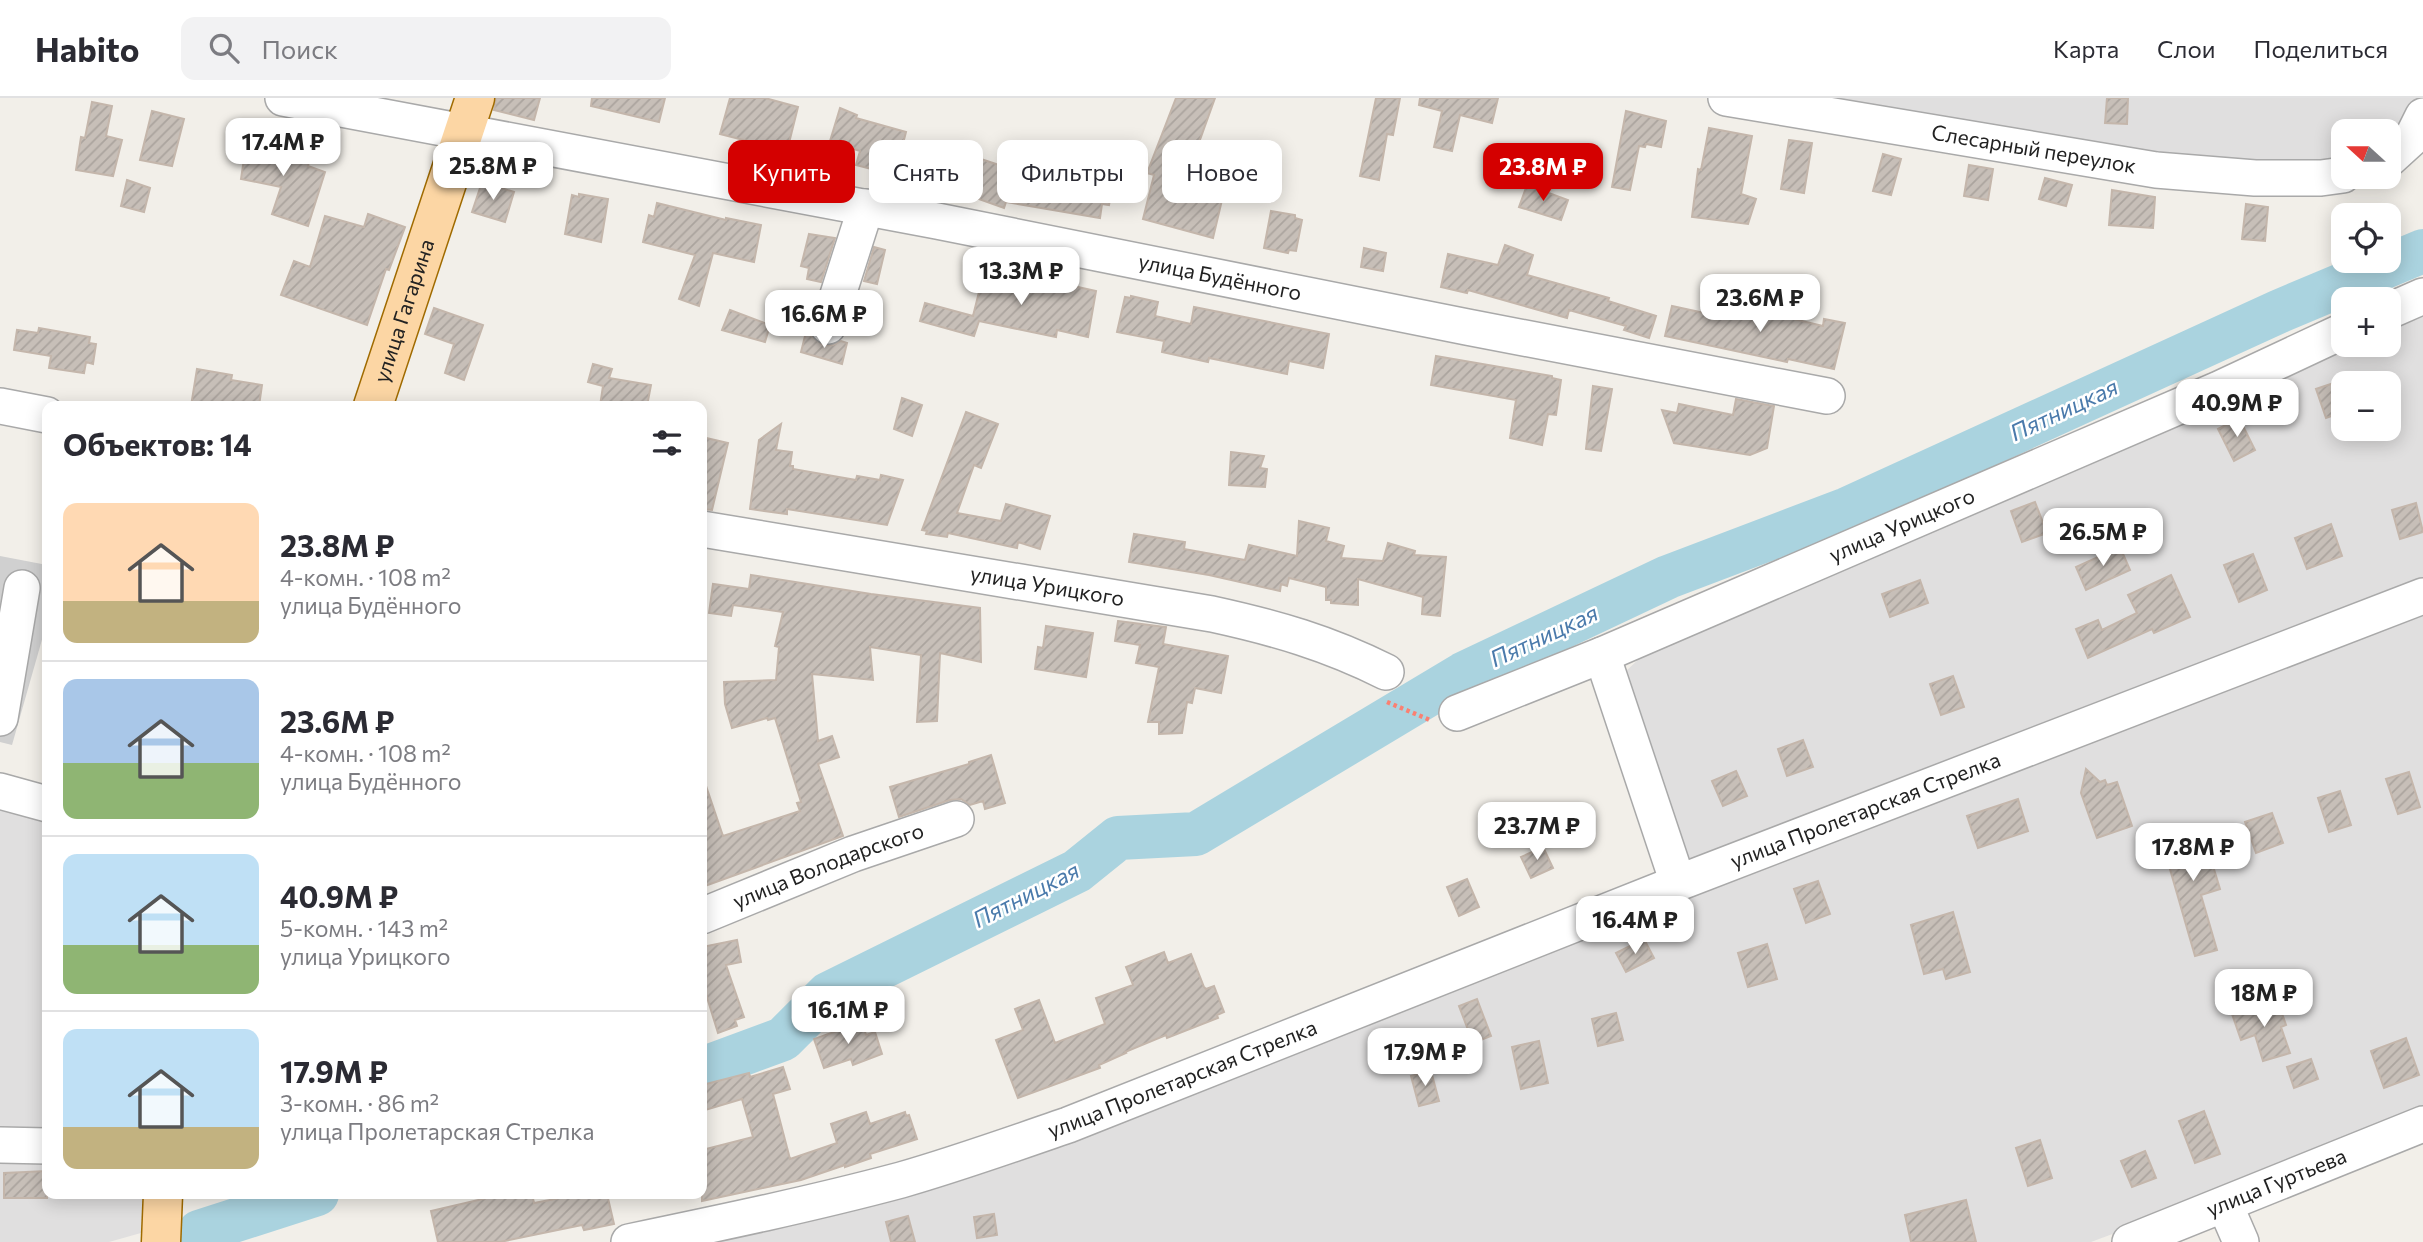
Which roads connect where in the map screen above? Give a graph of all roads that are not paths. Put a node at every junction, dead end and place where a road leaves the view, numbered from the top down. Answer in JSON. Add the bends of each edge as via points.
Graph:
{"nodes":[{"id":1,"x":283,"y":98,"type":"edge"},
{"id":2,"x":1726,"y":98,"type":"edge"},
{"id":3,"x":469,"y":115,"type":"edge"},
{"id":4,"x":2331,"y":176,"type":"edge"},
{"id":5,"x":866,"y":207,"type":"junction"},
{"id":6,"x":2423,"y":296,"type":"edge"},
{"id":7,"x":2401,"y":306,"type":"edge"},
{"id":8,"x":828,"y":326,"type":"dead end"},
{"id":9,"x":2331,"y":337,"type":"edge"},
{"id":10,"x":1827,"y":396,"type":"dead end"},
{"id":11,"x":375,"y":401,"type":"edge"},
{"id":12,"x":0,"y":406,"type":"edge"},
{"id":13,"x":42,"y":414,"type":"edge"},
{"id":14,"x":707,"y":530,"type":"edge"},
{"id":15,"x":22,"y":588,"type":"dead end"},
{"id":16,"x":2423,"y":596,"type":"edge"},
{"id":17,"x":1602,"y":655,"type":"junction"},
{"id":18,"x":1387,"y":672,"type":"dead end"},
{"id":19,"x":1458,"y":713,"type":"dead end"},
{"id":20,"x":0,"y":718,"type":"edge"},
{"id":21,"x":0,"y":791,"type":"edge"},
{"id":22,"x":42,"y":803,"type":"edge"},
{"id":23,"x":956,"y":818,"type":"dead end"},
{"id":24,"x":1678,"y":883,"type":"junction"},
{"id":25,"x":707,"y":914,"type":"edge"},
{"id":26,"x":2423,"y":1124,"type":"edge"},
{"id":27,"x":0,"y":1144,"type":"edge"},
{"id":28,"x":42,"y":1146,"type":"edge"},
{"id":29,"x":163,"y":1199,"type":"edge"},
{"id":30,"x":2225,"y":1205,"type":"junction"},
{"id":31,"x":161,"y":1242,"type":"edge"},
{"id":32,"x":629,"y":1242,"type":"edge"},
{"id":33,"x":2130,"y":1242,"type":"edge"},
{"id":34,"x":2241,"y":1242,"type":"edge"}],
"edges":[{"from":1,"to":3,"type":"street","name":"улица Будённого"},
{"from":2,"to":4,"type":"street","name":"Слесарный переулок","via":[[2156,170],[2255,178]]},
{"from":3,"to":5,"type":"street","name":"улица Будённого"},
{"from":3,"to":11,"type":"main road","name":"улица Гагарина"},
{"from":5,"to":8,"type":"street"},
{"from":5,"to":10,"type":"street","name":"улица Будённого"},
{"from":6,"to":7,"type":"street"},
{"from":9,"to":17,"type":"street","name":"улица Урицкого"},
{"from":12,"to":13,"type":"street"},
{"from":14,"to":18,"type":"street","name":"улица Урицкого","via":[[1212,614],[1312,639]]},
{"from":15,"to":20,"type":"street"},
{"from":16,"to":24,"type":"street","name":"улица Пролетарская Стрелка"},
{"from":17,"to":19,"type":"street","name":"улица Урицкого"},
{"from":17,"to":24,"type":"street"},
{"from":21,"to":22,"type":"street"},
{"from":23,"to":25,"type":"street","name":"улица Володарского"},
{"from":24,"to":32,"type":"street","name":"улица Пролетарская Стрелка","via":[[978,1157],[781,1210]]},
{"from":26,"to":30,"type":"street","name":"улица Гуртьева"},
{"from":27,"to":28,"type":"street"},
{"from":29,"to":31,"type":"main road"},
{"from":30,"to":33,"type":"street","name":"улица Гуртьева"},
{"from":30,"to":34,"type":"street"}]}
